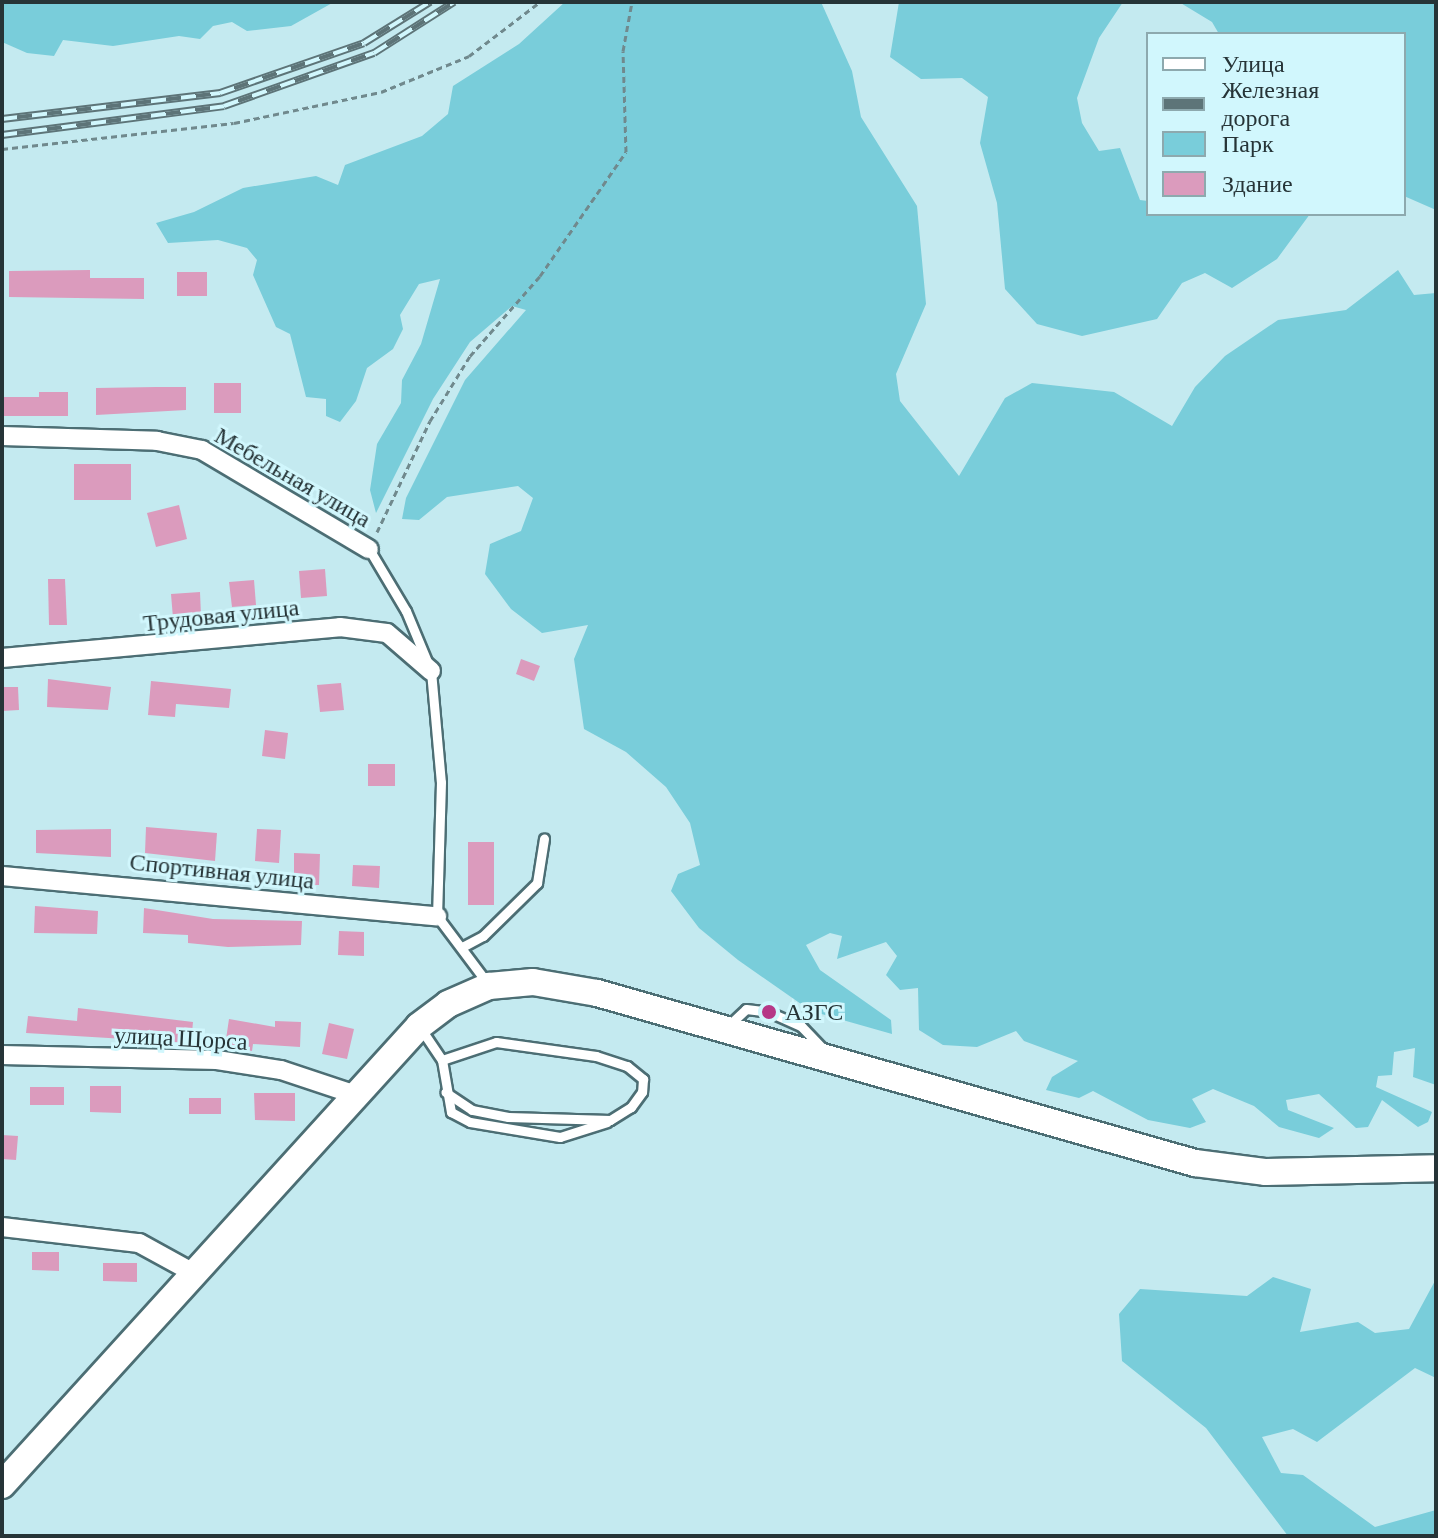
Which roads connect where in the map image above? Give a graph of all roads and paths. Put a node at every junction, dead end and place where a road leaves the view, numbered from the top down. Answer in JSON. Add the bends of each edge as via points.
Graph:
{"nodes":[{"id":1,"x":540,"y":2,"type":"edge"},
{"id":2,"x":632,"y":2,"type":"edge"},
{"id":3,"x":2,"y":149,"type":"edge"},
{"id":4,"x":2,"y":436,"type":"edge"},
{"id":5,"x":369,"y":549,"type":"junction"},
{"id":6,"x":2,"y":658,"type":"edge"},
{"id":7,"x":431,"y":671,"type":"junction"},
{"id":8,"x":544,"y":839,"type":"dead end"},
{"id":9,"x":2,"y":876,"type":"edge"},
{"id":10,"x":437,"y":916,"type":"junction"},
{"id":11,"x":464,"y":946,"type":"junction"},
{"id":12,"x":489,"y":986,"type":"junction"},
{"id":13,"x":419,"y":1026,"type":"junction"},
{"id":14,"x":2,"y":1055,"type":"edge"},
{"id":15,"x":442,"y":1060,"type":"junction"},
{"id":16,"x":445,"y":1092,"type":"junction"},
{"id":17,"x":353,"y":1094,"type":"junction"},
{"id":18,"x":610,"y":1120,"type":"junction"},
{"id":19,"x":1436,"y":1168,"type":"edge"},
{"id":20,"x":2,"y":1227,"type":"edge"},
{"id":21,"x":192,"y":1272,"type":"junction"},
{"id":22,"x":2,"y":1485,"type":"edge"}],
"edges":[{"from":1,"to":3,"type":"path","via":[[469,56],[381,92],[234,123]]},
{"from":2,"to":5,"type":"path","via":[[623,51],[626,152],[540,276],[470,356],[430,421]]},
{"from":4,"to":5,"type":"street","name":"Мебельная улица","via":[[157,441],[202,450]]},
{"from":5,"to":7,"type":"lane","via":[[406,611]]},
{"from":6,"to":7,"type":"street","name":"Трудовая улица","via":[[340,627],[387,633]]},
{"from":7,"to":10,"type":"lane","via":[[441,782]]},
{"from":8,"to":11,"type":"lane","via":[[537,883],[483,936]]},
{"from":9,"to":10,"type":"street","name":"Спортивная улица"},
{"from":10,"to":11,"type":"lane"},
{"from":11,"to":12,"type":"lane"},
{"from":12,"to":13,"type":"main road","via":[[448,1004]]},
{"from":12,"to":19,"type":"main road","via":[[533,982],[597,993],[1195,1163],[1266,1172]]},
{"from":13,"to":15,"type":"lane"},
{"from":13,"to":17,"type":"main road"},
{"from":14,"to":17,"type":"street","name":"улица Щорса","via":[[217,1060],[281,1070]]},
{"from":15,"to":16,"type":"lane"},
{"from":15,"to":18,"type":"lane","via":[[496,1042],[627,1066],[643,1079],[642,1092],[631,1107]]},
{"from":16,"to":18,"type":"lane","via":[[472,1110],[508,1117]]},
{"from":16,"to":18,"type":"lane","via":[[451,1112],[470,1122],[517,1131],[560,1137],[592,1131]]},
{"from":17,"to":21,"type":"main road"},
{"from":20,"to":21,"type":"street","via":[[139,1243]]},
{"from":21,"to":22,"type":"main road"}]}
